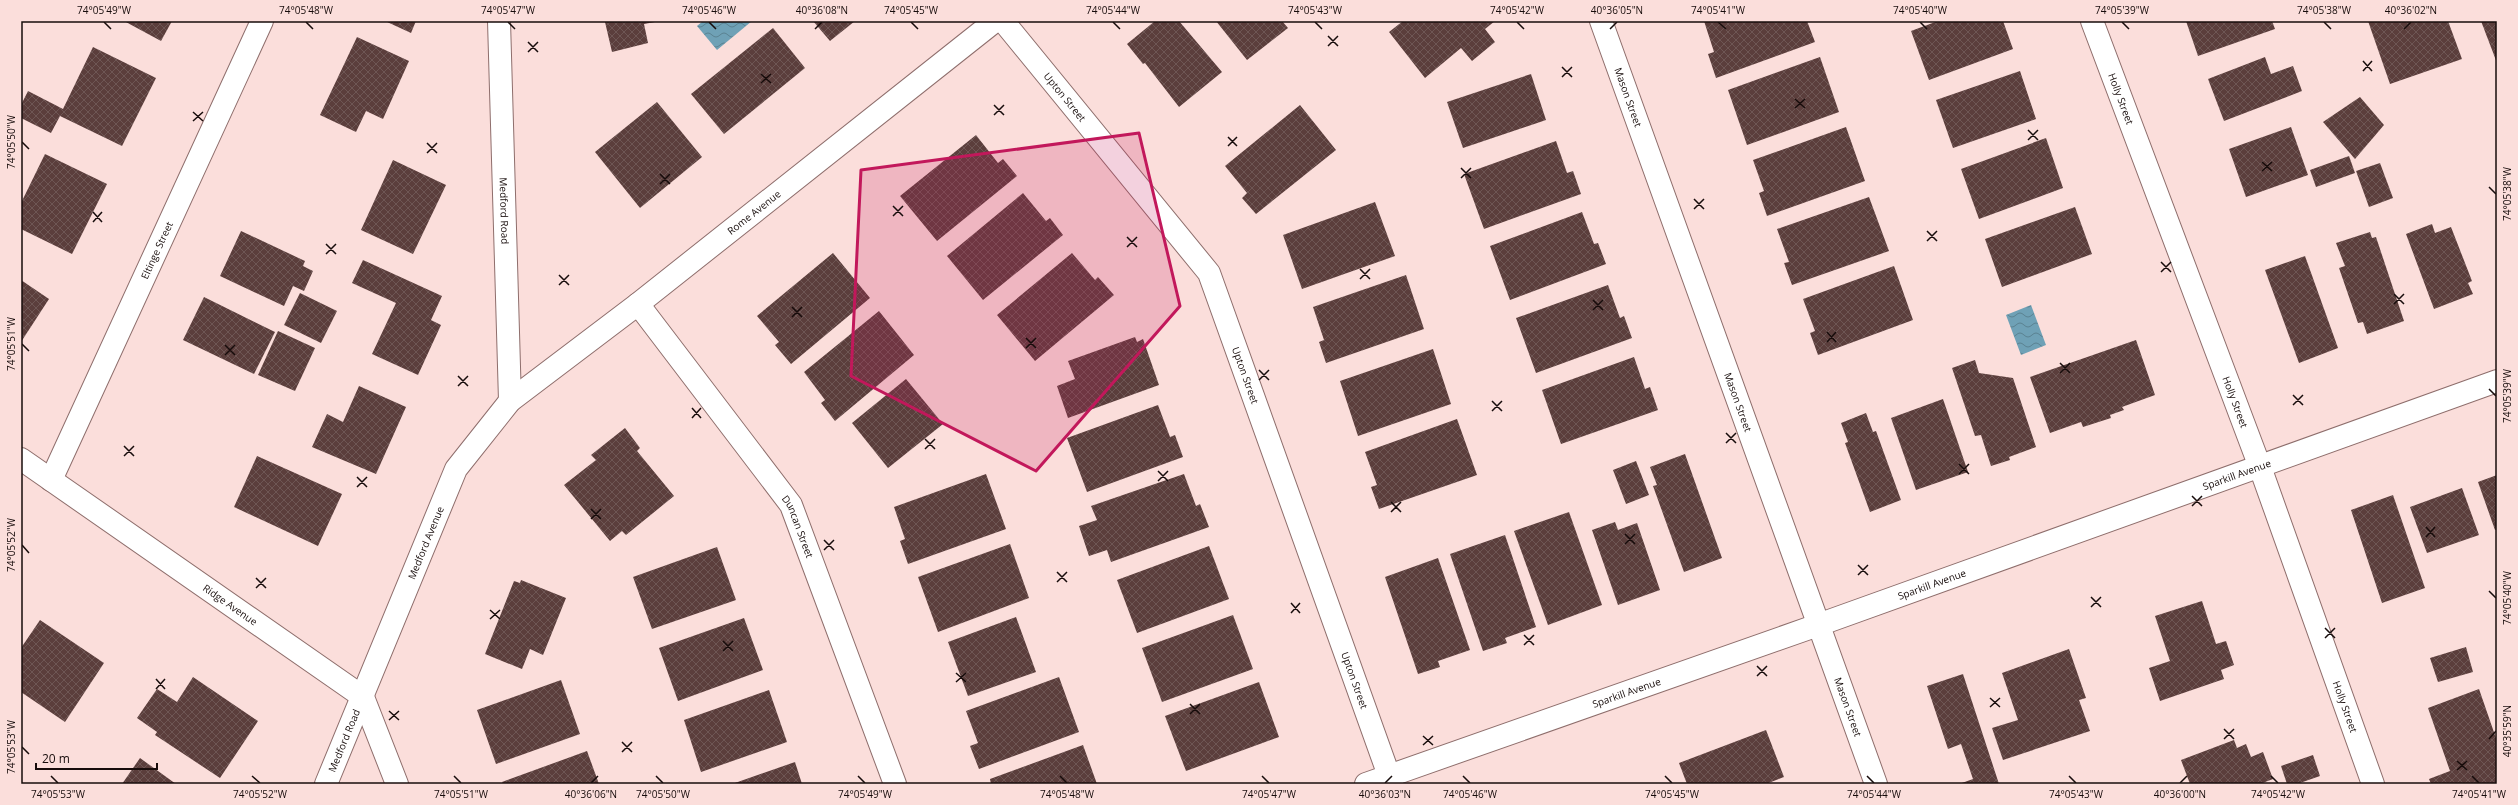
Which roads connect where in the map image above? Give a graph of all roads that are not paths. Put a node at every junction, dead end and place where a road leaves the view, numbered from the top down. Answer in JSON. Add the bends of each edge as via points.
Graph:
{"nodes":[{"id":1,"x":262,"y":21,"type":"edge"},
{"id":2,"x":499,"y":21,"type":"edge"},
{"id":3,"x":995,"y":21,"type":"edge"},
{"id":4,"x":1003,"y":21,"type":"edge"},
{"id":5,"x":1601,"y":21,"type":"edge"},
{"id":6,"x":2092,"y":21,"type":"edge"},
{"id":7,"x":638,"y":304,"type":"junction"},
{"id":8,"x":2497,"y":381,"type":"edge"},
{"id":9,"x":510,"y":401,"type":"junction"},
{"id":10,"x":21,"y":459,"type":"edge"},
{"id":11,"x":2260,"y":466,"type":"junction"},
{"id":12,"x":51,"y":480,"type":"junction"},
{"id":13,"x":1818,"y":625,"type":"junction"},
{"id":14,"x":363,"y":697,"type":"junction"},
{"id":15,"x":1391,"y":780,"type":"edge"},
{"id":16,"x":326,"y":784,"type":"edge"},
{"id":17,"x":397,"y":784,"type":"edge"},
{"id":18,"x":896,"y":784,"type":"edge"},
{"id":19,"x":1366,"y":784,"type":"edge"},
{"id":20,"x":1876,"y":784,"type":"edge"},
{"id":21,"x":2373,"y":784,"type":"edge"}],
"edges":[{"from":1,"to":12,"type":"street","name":"Eltinge Street"},
{"from":2,"to":9,"type":"street","name":"Medford Road"},
{"from":3,"to":7,"type":"street","name":"Rome Avenue"},
{"from":4,"to":15,"type":"street","name":"Upton Street","via":[[1209,273]]},
{"from":5,"to":13,"type":"street","name":"Mason Street"},
{"from":6,"to":11,"type":"street","name":"Holly Street"},
{"from":7,"to":9,"type":"street","name":"Rome Avenue"},
{"from":7,"to":18,"type":"street","name":"Duncan Street","via":[[791,505]]},
{"from":8,"to":11,"type":"street","name":"Sparkill Avenue"},
{"from":9,"to":14,"type":"street","name":"Medford Avenue","via":[[456,469]]},
{"from":10,"to":12,"type":"street","name":"Ridge Avenue"},
{"from":11,"to":13,"type":"street","name":"Sparkill Avenue"},
{"from":11,"to":21,"type":"street","name":"Holly Street"},
{"from":12,"to":14,"type":"street","name":"Ridge Avenue"},
{"from":13,"to":15,"type":"street","name":"Sparkill Avenue"},
{"from":13,"to":20,"type":"street","name":"Mason Street"},
{"from":14,"to":16,"type":"street","name":"Medford Road"},
{"from":14,"to":17,"type":"street"},
{"from":15,"to":19,"type":"street","name":"Sparkill Avenue"}]}
